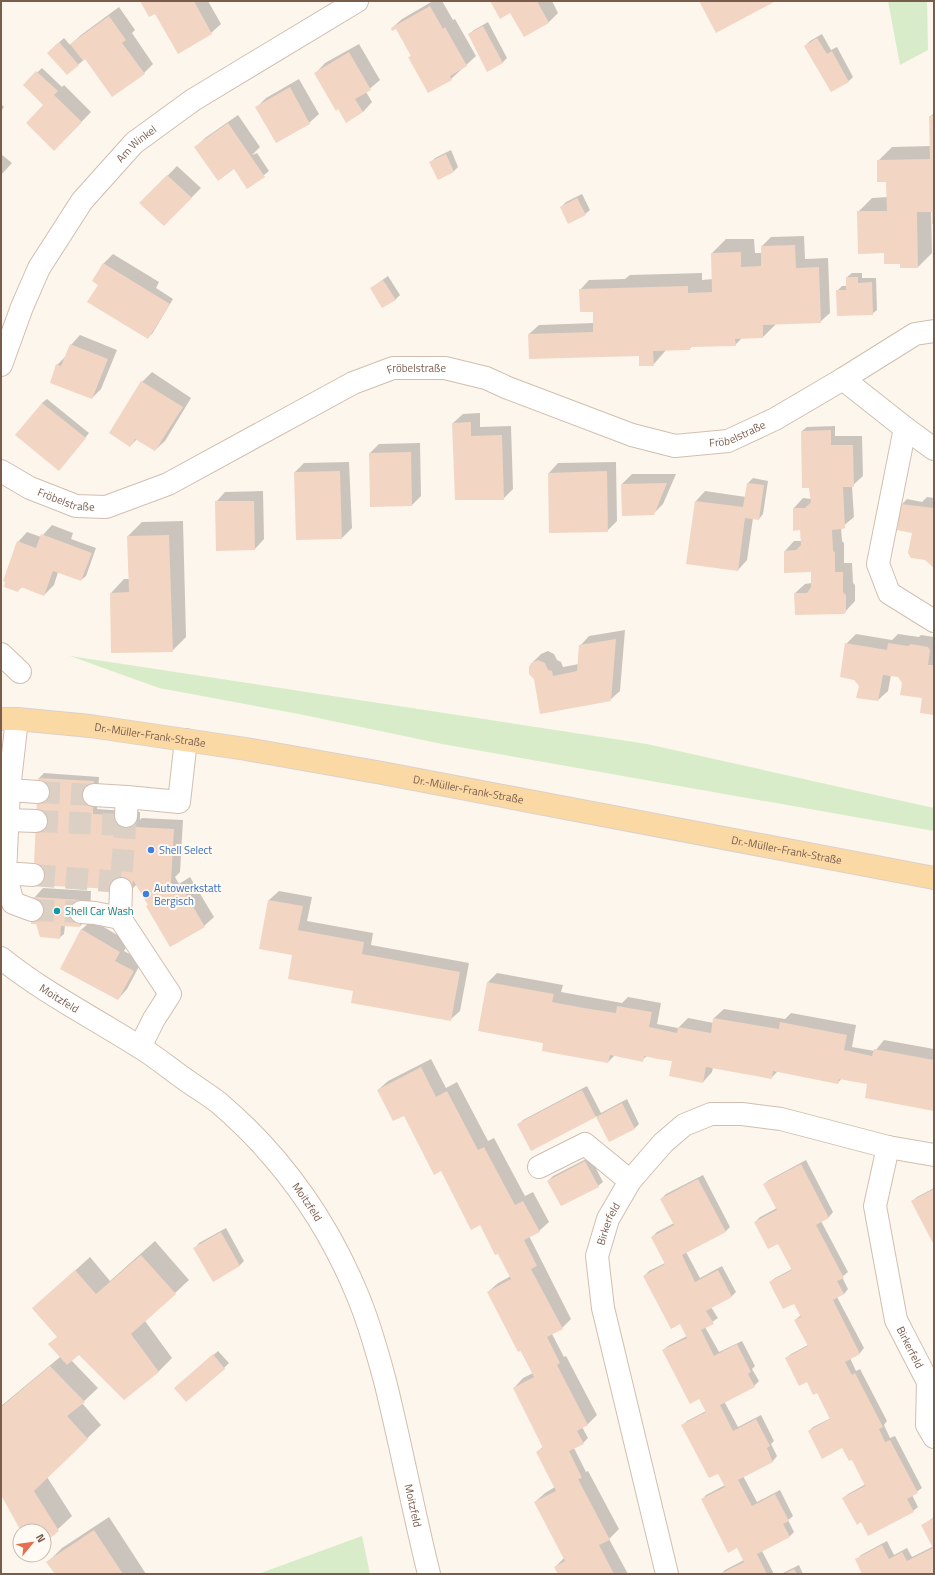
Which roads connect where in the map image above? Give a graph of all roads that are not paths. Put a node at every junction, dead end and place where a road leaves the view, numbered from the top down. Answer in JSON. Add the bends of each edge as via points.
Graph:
{"nodes":[{"id":1,"x":357,"y":1,"type":"edge"},
{"id":2,"x":934,"y":331,"type":"edge"},
{"id":3,"x":1,"y":365,"type":"edge"},
{"id":4,"x":844,"y":379,"type":"junction"},
{"id":5,"x":905,"y":428,"type":"junction"},
{"id":6,"x":934,"y":449,"type":"edge"},
{"id":7,"x":1,"y":471,"type":"edge"},
{"id":8,"x":934,"y":621,"type":"edge"},
{"id":9,"x":1,"y":654,"type":"edge"},
{"id":10,"x":20,"y":672,"type":"dead end"},
{"id":11,"x":9,"y":719,"type":"edge"},
{"id":12,"x":186,"y":740,"type":"junction"},
{"id":13,"x":9,"y":790,"type":"junction"},
{"id":14,"x":38,"y":792,"type":"tunnel mouth"},
{"id":15,"x":94,"y":795,"type":"tunnel mouth"},
{"id":16,"x":7,"y":820,"type":"junction"},
{"id":17,"x":36,"y":821,"type":"tunnel mouth"},
{"id":18,"x":5,"y":873,"type":"junction"},
{"id":19,"x":33,"y":875,"type":"tunnel mouth"},
{"id":20,"x":934,"y":878,"type":"edge"},
{"id":21,"x":121,"y":889,"type":"dead end"},
{"id":22,"x":22,"y":907,"type":"dead end"},
{"id":23,"x":88,"y":913,"type":"tunnel mouth"},
{"id":24,"x":120,"y":918,"type":"junction"},
{"id":25,"x":1,"y":958,"type":"edge"},
{"id":26,"x":140,"y":1048,"type":"junction"},
{"id":27,"x":888,"y":1147,"type":"junction"},
{"id":28,"x":934,"y":1155,"type":"edge"},
{"id":29,"x":540,"y":1167,"type":"dead end"},
{"id":30,"x":630,"y":1181,"type":"junction"},
{"id":31,"x":934,"y":1437,"type":"edge"},
{"id":32,"x":429,"y":1574,"type":"edge"},
{"id":33,"x":667,"y":1574,"type":"edge"}],
"edges":[{"from":1,"to":3,"type":"street","name":"Am Winkel","via":[[193,100],[134,143],[82,201],[39,268]]},
{"from":2,"to":4,"type":"street","name":"Fröbelstraße","via":[[915,334]]},
{"from":4,"to":5,"type":"street"},
{"from":4,"to":7,"type":"street","name":"Fröbelstraße","via":[[775,419],[728,441],[675,446],[632,435],[486,378],[445,368],[393,368],[353,383],[168,484],[106,507],[76,506],[30,488]]},
{"from":5,"to":6,"type":"street"},
{"from":5,"to":8,"type":"street","via":[[878,564],[889,593]]},
{"from":9,"to":10,"type":"street"},
{"from":11,"to":12,"type":"main road","name":"Dr.-Müller-Frank-Straße","via":[[90,726]]},
{"from":11,"to":13,"type":"street"},
{"from":12,"to":15,"type":"street","via":[[179,802],[127,806]]},
{"from":12,"to":20,"type":"main road","name":"Dr.-Müller-Frank-Straße","via":[[382,773]]},
{"from":13,"to":14,"type":"street"},
{"from":13,"to":16,"type":"street"},
{"from":16,"to":17,"type":"street"},
{"from":16,"to":18,"type":"street"},
{"from":18,"to":19,"type":"street"},
{"from":18,"to":22,"type":"street"},
{"from":21,"to":24,"type":"street"},
{"from":23,"to":24,"type":"street"},
{"from":24,"to":26,"type":"street","via":[[170,994]]},
{"from":25,"to":26,"type":"street","name":"Moitzfeld","via":[[14,969]]},
{"from":26,"to":32,"type":"street","name":"Moitzfeld","via":[[218,1102],[254,1135],[284,1168],[312,1206],[336,1248],[358,1294],[374,1340]]},
{"from":27,"to":28,"type":"street","name":"Birkerfeld"},
{"from":27,"to":30,"type":"street","name":"Birkerfeld","via":[[782,1119],[742,1114],[711,1114],[684,1125],[663,1143]]},
{"from":27,"to":31,"type":"street","name":"Birkerfeld","via":[[875,1206],[896,1320],[928,1382],[928,1425]]},
{"from":29,"to":30,"type":"street","via":[[585,1144]]},
{"from":30,"to":33,"type":"street","name":"Birkerfeld","via":[[608,1219],[598,1256],[603,1308]]}]}
